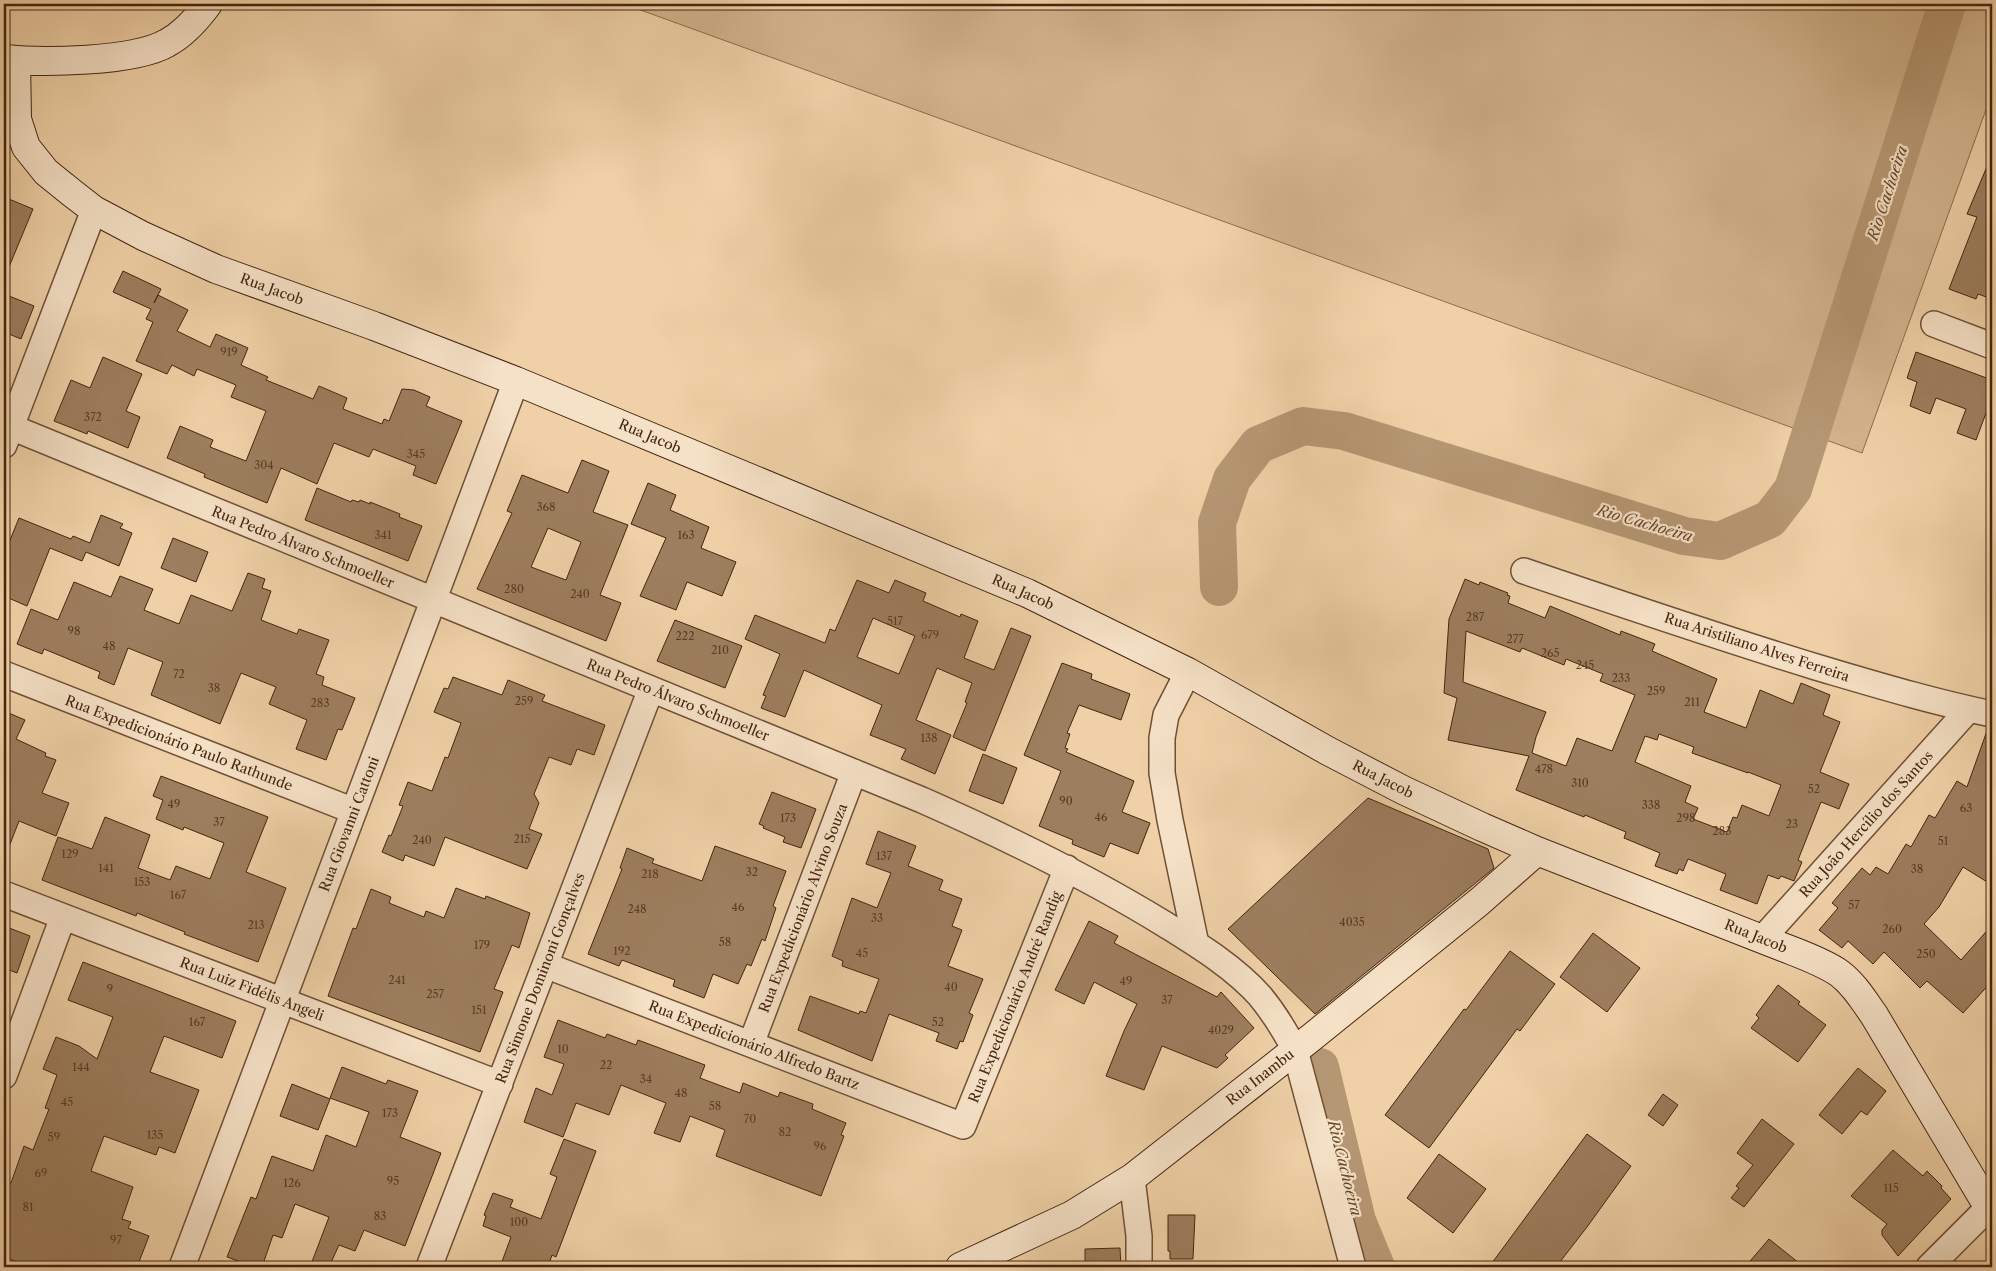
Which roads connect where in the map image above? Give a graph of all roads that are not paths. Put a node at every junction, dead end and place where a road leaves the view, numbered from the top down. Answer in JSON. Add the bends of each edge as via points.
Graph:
{"nodes":[{"id":1,"x":208,"y":4,"type":"edge"},
{"id":2,"x":10,"y":60,"type":"edge"},
{"id":3,"x":94,"y":210,"type":"junction"},
{"id":4,"x":1934,"y":324,"type":"dead end"},
{"id":5,"x":1992,"y":346,"type":"edge"},
{"id":6,"x":516,"y":380,"type":"junction"},
{"id":7,"x":7,"y":436,"type":"edge"},
{"id":8,"x":1524,"y":572,"type":"dead end"},
{"id":9,"x":433,"y":600,"type":"junction"},
{"id":10,"x":1188,"y":672,"type":"junction"},
{"id":11,"x":4,"y":674,"type":"edge"},
{"id":12,"x":651,"y":689,"type":"junction"},
{"id":13,"x":1980,"y":711,"type":"edge"},
{"id":14,"x":854,"y":772,"type":"junction"},
{"id":15,"x":354,"y":811,"type":"junction"},
{"id":16,"x":1537,"y":851,"type":"junction"},
{"id":17,"x":1067,"y":868,"type":"junction"},
{"id":18,"x":4,"y":894,"type":"edge"},
{"id":19,"x":64,"y":917,"type":"junction"},
{"id":20,"x":1763,"y":938,"type":"junction"},
{"id":21,"x":1196,"y":944,"type":"junction"},
{"id":22,"x":545,"y":965,"type":"junction"},
{"id":23,"x":282,"y":1001,"type":"junction"},
{"id":24,"x":751,"y":1044,"type":"junction"},
{"id":25,"x":1295,"y":1050,"type":"junction"},
{"id":26,"x":4,"y":1076,"type":"edge"},
{"id":27,"x":500,"y":1084,"type":"junction"},
{"id":28,"x":964,"y":1126,"type":"joint"},
{"id":29,"x":1132,"y":1178,"type":"junction"},
{"id":30,"x":1990,"y":1210,"type":"edge"},
{"id":31,"x":182,"y":1267,"type":"edge"},
{"id":32,"x":429,"y":1267,"type":"edge"},
{"id":33,"x":960,"y":1267,"type":"edge"},
{"id":34,"x":1139,"y":1267,"type":"edge"},
{"id":35,"x":1353,"y":1267,"type":"edge"},
{"id":36,"x":1929,"y":1267,"type":"edge"}],
"edges":[{"from":1,"to":2,"type":"street","via":[[180,35],[144,52],[110,58]]},
{"from":2,"to":3,"type":"street","name":"Rua Jacob","via":[[17,119],[26,148],[46,172]]},
{"from":3,"to":6,"type":"street","name":"Rua Jacob","via":[[216,270]]},
{"from":3,"to":7,"type":"street"},
{"from":4,"to":5,"type":"street"},
{"from":6,"to":9,"type":"street","name":"Rua Giovanni Cattoni"},
{"from":6,"to":10,"type":"street","name":"Rua Jacob","via":[[1027,593]]},
{"from":7,"to":9,"type":"street","name":"Rua Pedro Álvaro Schmoeller"},
{"from":8,"to":13,"type":"street","name":"Rua Aristiliano Alves Ferreira","via":[[1754,648]]},
{"from":9,"to":12,"type":"street","name":"Rua Pedro Álvaro Schmoeller"},
{"from":9,"to":15,"type":"street","name":"Rua Giovanni Cattoni"},
{"from":10,"to":16,"type":"street","name":"Rua Jacob","via":[[1403,790]]},
{"from":10,"to":21,"type":"street","via":[[1166,715],[1162,773]]},
{"from":11,"to":15,"type":"street","name":"Rua Expedicionário Paulo Rathunde"},
{"from":12,"to":14,"type":"street","name":"Rua Pedro Álvaro Schmoeller"},
{"from":12,"to":22,"type":"street","name":"Rua Simone Dominoni Gonçalves"},
{"from":13,"to":20,"type":"street","name":"Rua João Hercílio dos Santos"},
{"from":14,"to":17,"type":"street","name":"Rua Pedro Álvaro Schmoeller"},
{"from":14,"to":24,"type":"street","name":"Rua Expedicionário Alvino Souza"},
{"from":15,"to":23,"type":"street","name":"Rua Giovanni Cattoni"},
{"from":16,"to":20,"type":"street","name":"Rua Jacob"},
{"from":16,"to":25,"type":"street","name":"Rua Inambu","via":[[1472,908]]},
{"from":17,"to":21,"type":"street","name":"Rua Pedro Álvaro Schmoeller"},
{"from":17,"to":28,"type":"street","name":"Rua Expedicionário André Randig"},
{"from":18,"to":19,"type":"street","name":"Rua Luiz Fidélis Angeli"},
{"from":19,"to":23,"type":"street","name":"Rua Luiz Fidélis Angeli"},
{"from":19,"to":26,"type":"street"},
{"from":20,"to":30,"type":"street","name":"Rua Jacob","via":[[1816,961],[1839,974],[1857,991],[1897,1051]]},
{"from":21,"to":25,"type":"street","name":"Rua Pedro Álvaro Schmoeller","via":[[1259,995]]},
{"from":22,"to":24,"type":"street","name":"Rua Expedicionário Alfredo Bartz"},
{"from":22,"to":27,"type":"street","name":"Rua Simone Dominoni Gonçalves"},
{"from":23,"to":27,"type":"street","name":"Rua Luiz Fidélis Angeli"},
{"from":23,"to":31,"type":"street","name":"Rua Giovanni Cattoni"},
{"from":24,"to":28,"type":"street","name":"Rua Expedicionário Alfredo Bartz"},
{"from":25,"to":29,"type":"street","name":"Rua Inambu"},
{"from":25,"to":35,"type":"street","name":"Rua Pedro Álvaro Schmoeller"},
{"from":27,"to":32,"type":"street","name":"Rua Simone Dominoni Gonçalves"},
{"from":29,"to":33,"type":"street","name":"Rua Inambu","via":[[1072,1215]]},
{"from":29,"to":34,"type":"street"},
{"from":30,"to":36,"type":"street"}]}
